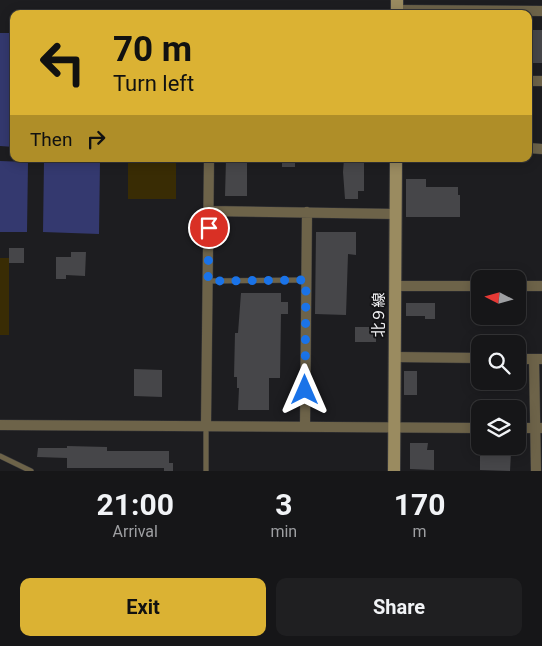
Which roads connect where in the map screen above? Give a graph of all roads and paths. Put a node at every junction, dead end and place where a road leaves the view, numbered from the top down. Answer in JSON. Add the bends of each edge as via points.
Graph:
{"nodes":[{"id":1,"x":397,"y":8,"type":"edge"},
{"id":2,"x":438,"y":10,"type":"edge"},
{"id":3,"x":209,"y":162,"type":"edge"},
{"id":4,"x":396,"y":162,"type":"edge"},
{"id":5,"x":209,"y":211,"type":"junction"},
{"id":6,"x":307,"y":212,"type":"junction"},
{"id":7,"x":396,"y":214,"type":"junction"},
{"id":8,"x":306,"y":280,"type":"junction"},
{"id":9,"x":208,"y":281,"type":"junction"},
{"id":10,"x":395,"y":286,"type":"junction"},
{"id":11,"x":471,"y":286,"type":"edge"},
{"id":12,"x":526,"y":286,"type":"edge"},
{"id":13,"x":542,"y":286,"type":"edge"},
{"id":14,"x":395,"y":357,"type":"junction"},
{"id":15,"x":471,"y":358,"type":"edge"},
{"id":16,"x":538,"y":359,"type":"edge"},
{"id":17,"x":0,"y":425,"type":"edge"},
{"id":18,"x":206,"y":426,"type":"junction"},
{"id":19,"x":305,"y":427,"type":"junction"},
{"id":20,"x":394,"y":427,"type":"junction"},
{"id":21,"x":471,"y":428,"type":"edge"},
{"id":22,"x":526,"y":428,"type":"edge"},
{"id":23,"x":539,"y":428,"type":"edge"},
{"id":24,"x":0,"y":456,"type":"edge"},
{"id":25,"x":30,"y":471,"type":"edge"},
{"id":26,"x":206,"y":471,"type":"edge"},
{"id":27,"x":394,"y":471,"type":"edge"},
{"id":28,"x":536,"y":471,"type":"edge"}],
"edges":[{"from":1,"to":2,"type":"street"},
{"from":3,"to":5,"type":"street"},
{"from":4,"to":7,"type":"street","name":"北９線"},
{"from":5,"to":6,"type":"street"},
{"from":5,"to":9,"type":"street"},
{"from":6,"to":7,"type":"street"},
{"from":6,"to":8,"type":"street"},
{"from":7,"to":10,"type":"street","name":"北９線"},
{"from":8,"to":9,"type":"lane"},
{"from":8,"to":19,"type":"street"},
{"from":9,"to":18,"type":"street"},
{"from":10,"to":11,"type":"street"},
{"from":10,"to":14,"type":"street","name":"北９線"},
{"from":12,"to":13,"type":"street"},
{"from":14,"to":15,"type":"street"},
{"from":14,"to":20,"type":"street","name":"北９線"},
{"from":16,"to":23,"type":"street"},
{"from":17,"to":18,"type":"street"},
{"from":18,"to":19,"type":"street"},
{"from":18,"to":26,"type":"lane"},
{"from":19,"to":20,"type":"street"},
{"from":20,"to":21,"type":"street"},
{"from":20,"to":27,"type":"street","name":"北９線"},
{"from":22,"to":23,"type":"street"},
{"from":23,"to":28,"type":"street"},
{"from":24,"to":25,"type":"lane"}]}
